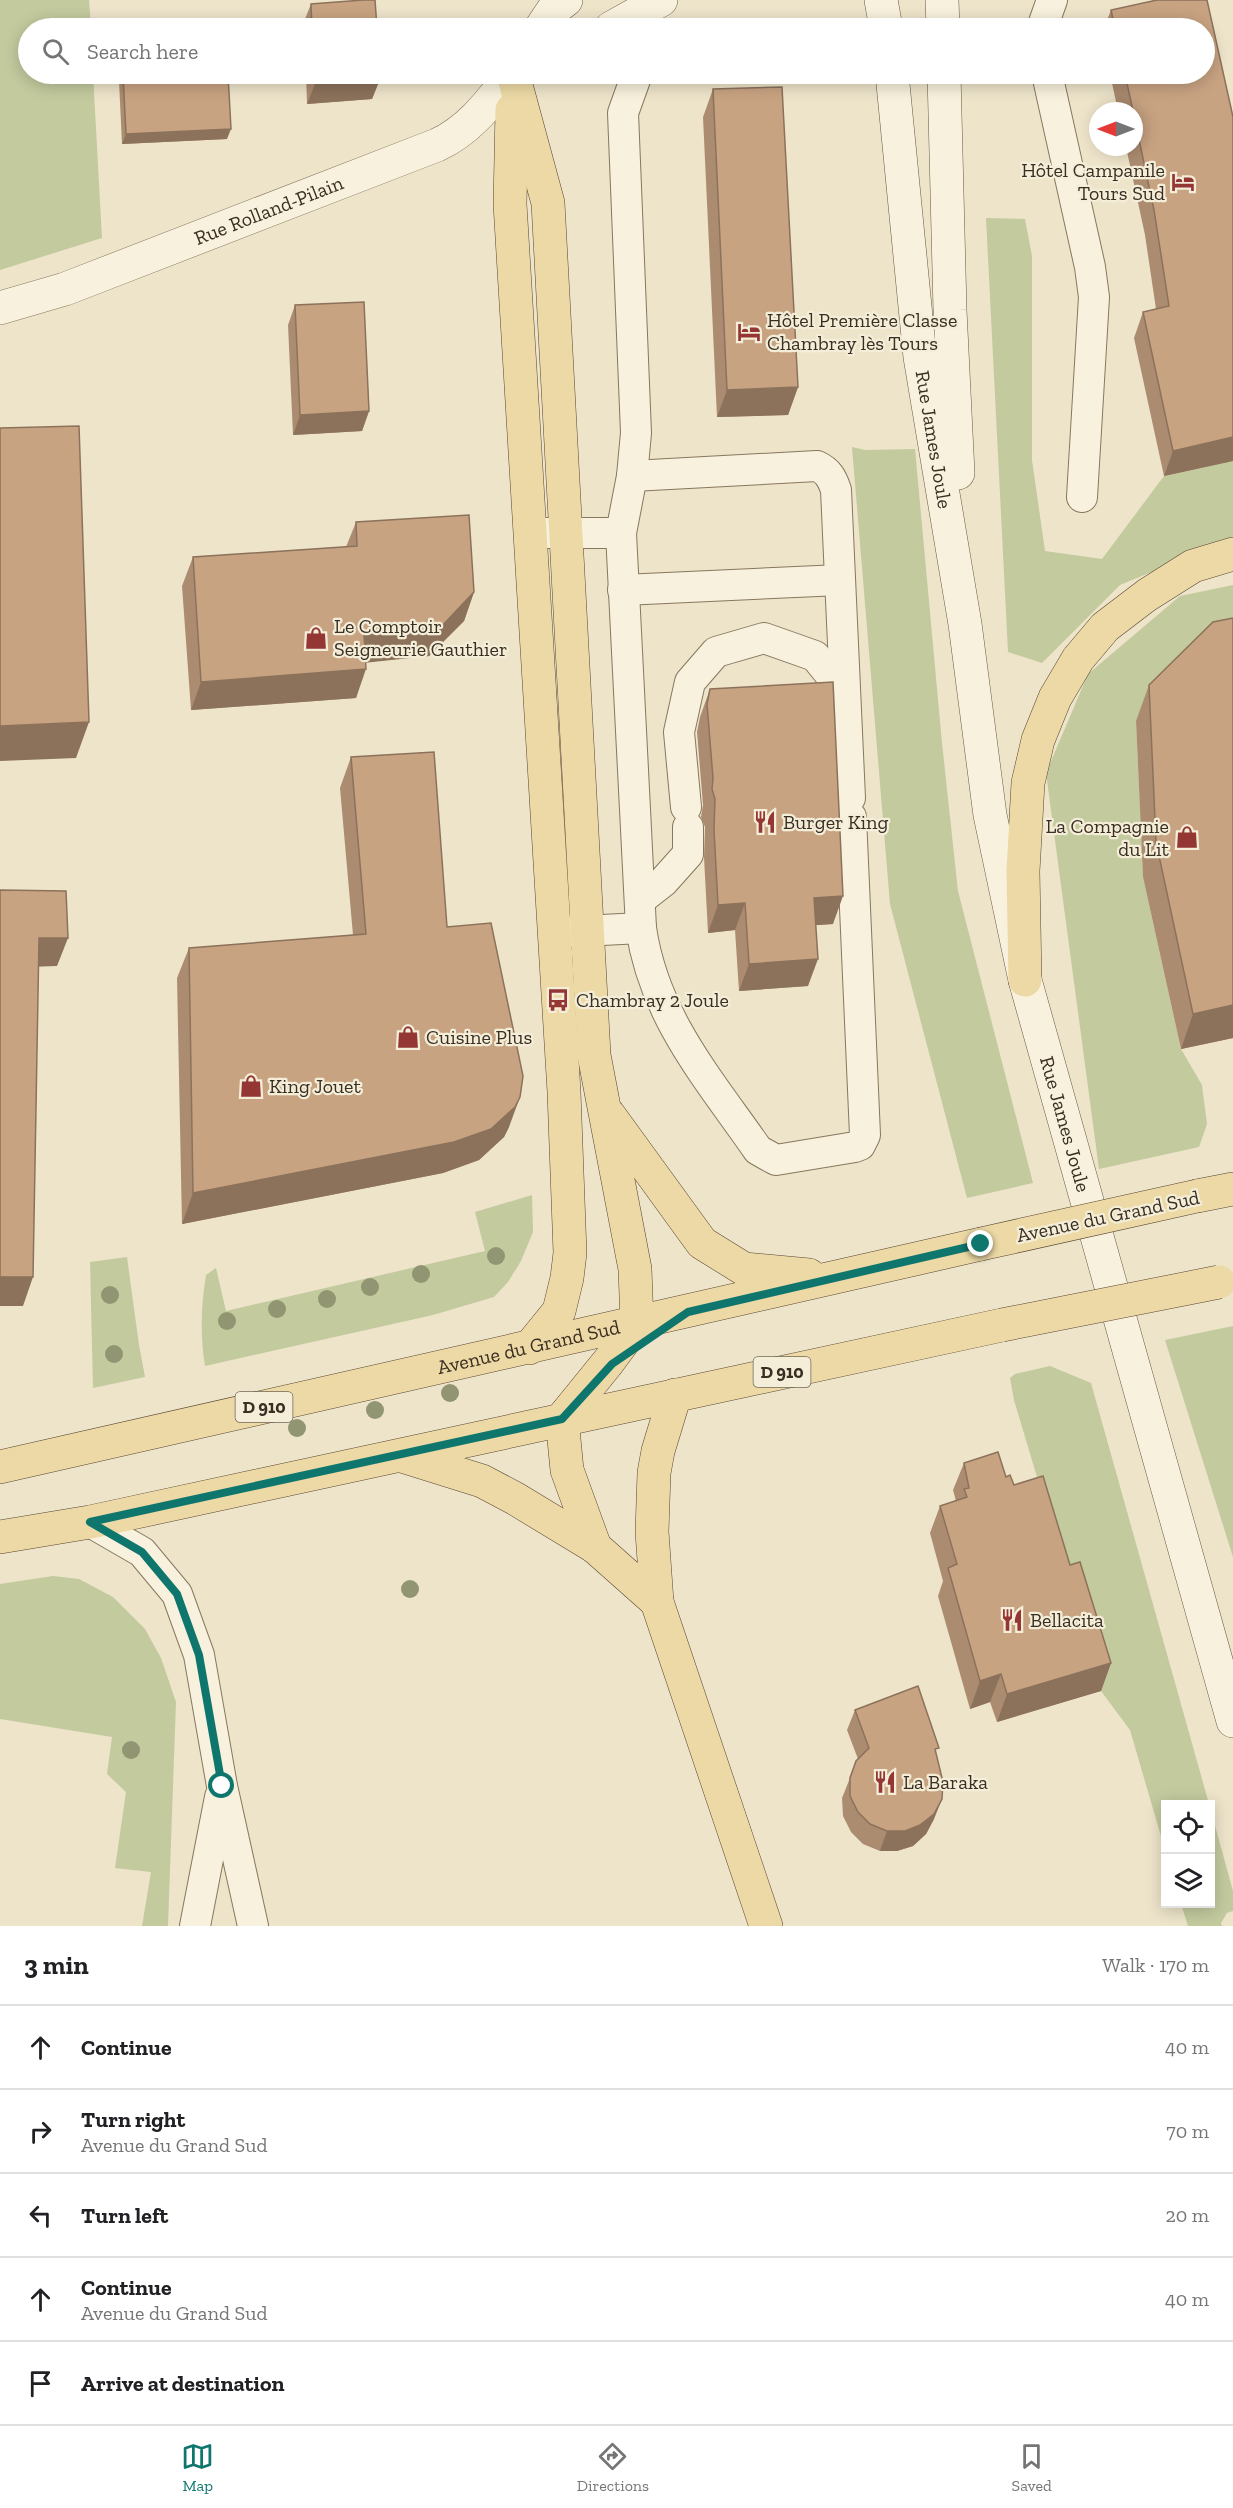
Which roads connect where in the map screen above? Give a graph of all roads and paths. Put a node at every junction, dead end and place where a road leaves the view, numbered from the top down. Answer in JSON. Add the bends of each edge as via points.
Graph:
{"nodes":[{"id":1,"x":661,"y":0,"type":"edge"},
{"id":2,"x":881,"y":0,"type":"edge"},
{"id":3,"x":942,"y":0,"type":"edge"},
{"id":4,"x":1052,"y":0,"type":"edge"},
{"id":5,"x":629,"y":18,"type":"edge"},
{"id":6,"x":884,"y":18,"type":"edge"},
{"id":7,"x":943,"y":18,"type":"edge"},
{"id":8,"x":1046,"y":18,"type":"edge"},
{"id":9,"x":505,"y":84,"type":"edge"},
{"id":10,"x":513,"y":84,"type":"edge"},
{"id":11,"x":516,"y":84,"type":"edge"},
{"id":12,"x":633,"y":84,"type":"edge"},
{"id":13,"x":893,"y":84,"type":"edge"},
{"id":14,"x":944,"y":84,"type":"edge"},
{"id":15,"x":1049,"y":84,"type":"edge"},
{"id":16,"x":0,"y":308,"type":"edge"},
{"id":17,"x":633,"y":476,"type":"junction"},
{"id":18,"x":1082,"y":498,"type":"dead end"},
{"id":19,"x":530,"y":533,"type":"junction"},
{"id":20,"x":565,"y":533,"type":"junction"},
{"id":21,"x":621,"y":533,"type":"junction"},
{"id":22,"x":1233,"y":554,"type":"edge"},
{"id":23,"x":840,"y":580,"type":"junction"},
{"id":24,"x":623,"y":590,"type":"junction"},
{"id":25,"x":965,"y":624,"type":"junction"},
{"id":26,"x":845,"y":693,"type":"junction"},
{"id":27,"x":640,"y":914,"type":"junction"},
{"id":28,"x":587,"y":931,"type":"junction"},
{"id":29,"x":554,"y":933,"type":"junction"},
{"id":30,"x":1025,"y":980,"type":"junction"},
{"id":31,"x":603,"y":1106,"type":"junction"},
{"id":32,"x":1233,"y":1189,"type":"edge"},
{"id":33,"x":837,"y":1277,"type":"junction"},
{"id":34,"x":1226,"y":1280,"type":"edge"},
{"id":35,"x":688,"y":1312,"type":"junction"},
{"id":36,"x":637,"y":1323,"type":"junction"},
{"id":37,"x":529,"y":1348,"type":"junction"},
{"id":38,"x":675,"y":1395,"type":"junction"},
{"id":39,"x":562,"y":1419,"type":"junction"},
{"id":40,"x":400,"y":1455,"type":"junction"},
{"id":41,"x":0,"y":1467,"type":"edge"},
{"id":42,"x":90,"y":1522,"type":"junction"},
{"id":43,"x":0,"y":1537,"type":"edge"},
{"id":44,"x":595,"y":1547,"type":"junction"},
{"id":45,"x":657,"y":1602,"type":"junction"},
{"id":46,"x":1233,"y":1722,"type":"edge"},
{"id":47,"x":222,"y":1786,"type":"junction"},
{"id":48,"x":195,"y":1926,"type":"edge"},
{"id":49,"x":253,"y":1926,"type":"edge"},
{"id":50,"x":766,"y":1926,"type":"edge"}],
"edges":[{"from":1,"to":5,"type":"street"},
{"from":2,"to":6,"type":"street"},
{"from":3,"to":7,"type":"street"},
{"from":4,"to":8,"type":"lane"},
{"from":9,"to":16,"type":"street","name":"Rue Rolland-Pilain","via":[[465,127],[437,145],[65,289]]},
{"from":10,"to":19,"type":"main road","via":[[510,204]]},
{"from":11,"to":20,"type":"main road","via":[[548,203]]},
{"from":12,"to":17,"type":"lane","via":[[623,113],[635,370]]},
{"from":13,"to":25,"type":"street","name":"Rue James Joule","via":[[921,357]]},
{"from":14,"to":25,"type":"street","name":"Rue James Joule"},
{"from":15,"to":18,"type":"lane","via":[[1094,297]]},
{"from":17,"to":21,"type":"lane"},
{"from":17,"to":23,"type":"lane","via":[[817,466],[825,470],[836,490]]},
{"from":19,"to":20,"type":"lane"},
{"from":19,"to":29,"type":"main road"},
{"from":20,"to":21,"type":"lane"},
{"from":20,"to":28,"type":"main road"},
{"from":21,"to":24,"type":"lane"},
{"from":22,"to":30,"type":"main road","via":[[1193,566],[1105,627],[1078,659],[1055,698],[1038,740],[1028,783],[1023,871]]},
{"from":23,"to":24,"type":"lane"},
{"from":23,"to":26,"type":"lane"},
{"from":24,"to":27,"type":"lane"},
{"from":25,"to":30,"type":"street","name":"Rue James Joule","via":[[990,815]]},
{"from":26,"to":27,"type":"lane","via":[[815,656],[764,638],[716,652],[690,682],[679,732],[688,854]]},
{"from":26,"to":27,"type":"lane","via":[[865,1127],[860,1145],[776,1160],[758,1150],[676,1033],[644,950]]},
{"from":27,"to":28,"type":"lane"},
{"from":28,"to":29,"type":"lane"},
{"from":28,"to":31,"type":"main road","via":[[594,1055]]},
{"from":29,"to":37,"type":"main road","via":[[570,1253],[559,1311]]},
{"from":30,"to":46,"type":"street","name":"Rue James Joule"},
{"from":31,"to":33,"type":"main road","via":[[702,1243],[744,1269]]},
{"from":31,"to":36,"type":"main road","via":[[635,1269]]},
{"from":32,"to":33,"type":"main road","name":"Avenue du Grand Sud","number":"D 910","bridge":true},
{"from":33,"to":35,"type":"main road","name":"Avenue du Grand Sud","number":"D 910"},
{"from":34,"to":38,"type":"main road","number":"D 910","bridge":true},
{"from":35,"to":36,"type":"main road","name":"Avenue du Grand Sud","number":"D 910"},
{"from":35,"to":39,"type":"main road","via":[[612,1364]]},
{"from":36,"to":37,"type":"main road","name":"Avenue du Grand Sud","number":"D 910"},
{"from":36,"to":39,"type":"main road"},
{"from":37,"to":41,"type":"main road","name":"Avenue du Grand Sud","number":"D 910"},
{"from":38,"to":39,"type":"main road","number":"D 910"},
{"from":38,"to":45,"type":"main road","via":[[654,1473],[652,1532]]},
{"from":39,"to":40,"type":"main road","number":"D 910"},
{"from":39,"to":44,"type":"main road","via":[[567,1470]]},
{"from":40,"to":42,"type":"main road","number":"D 910"},
{"from":40,"to":44,"type":"main road","via":[[482,1481]]},
{"from":42,"to":43,"type":"main road","number":"D 910"},
{"from":42,"to":47,"type":"lane","via":[[142,1552],[177,1594],[199,1655]]},
{"from":44,"to":45,"type":"main road"},
{"from":45,"to":50,"type":"main road"},
{"from":47,"to":48,"type":"lane"},
{"from":47,"to":49,"type":"lane"}]}
